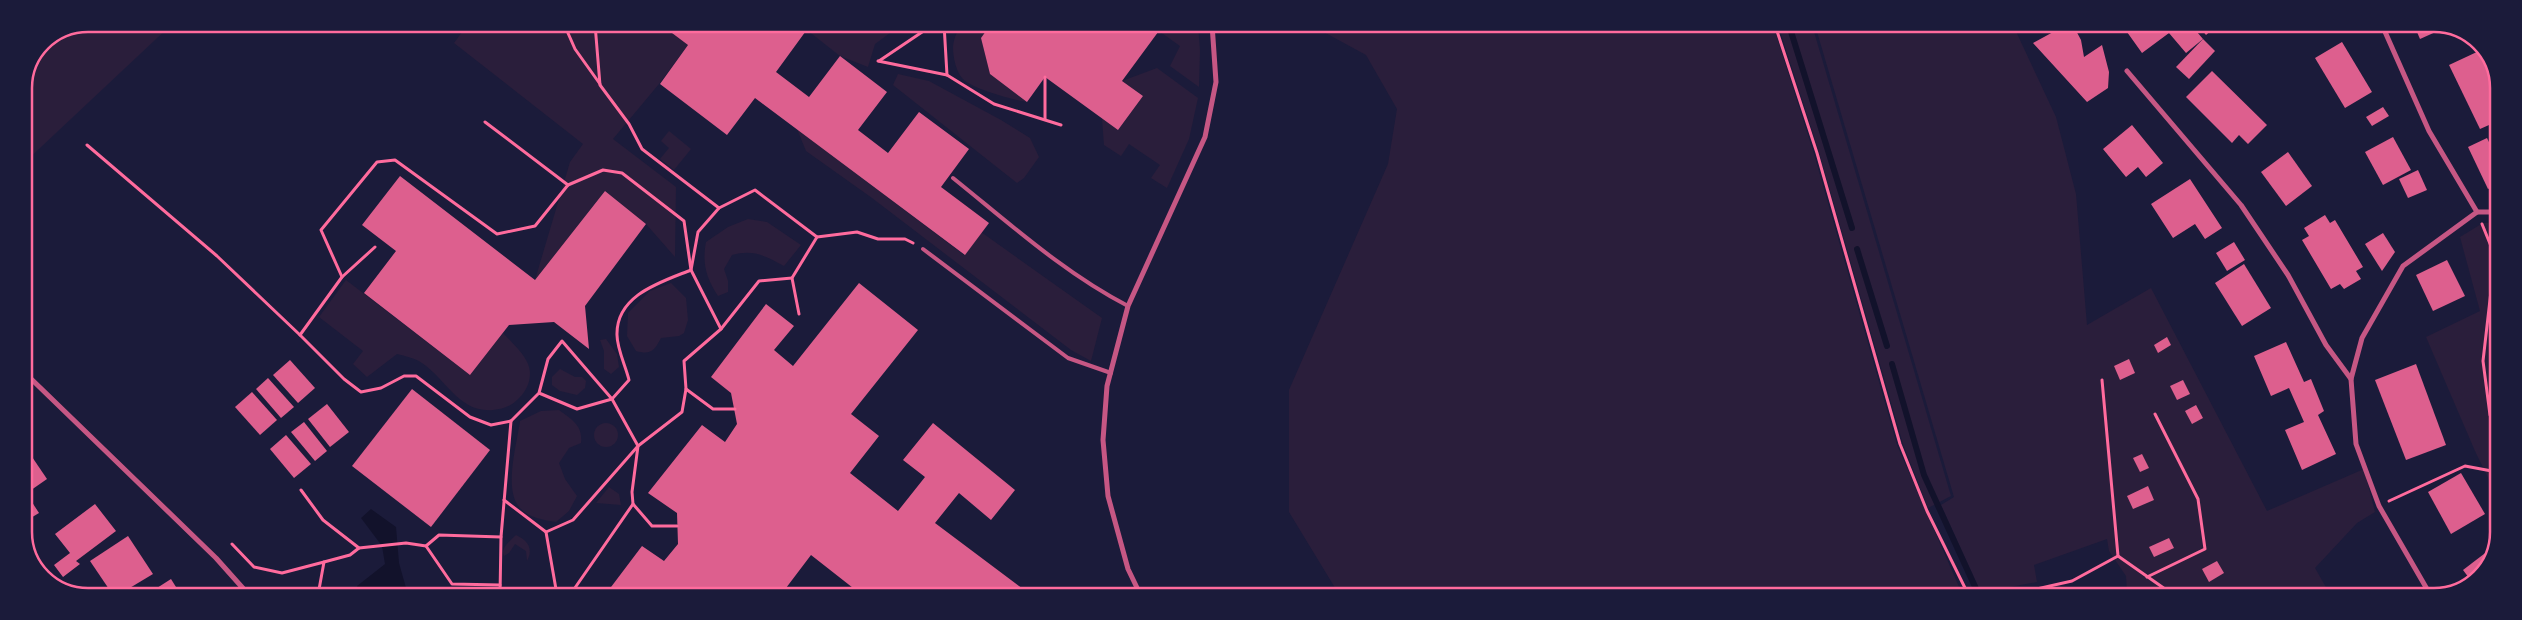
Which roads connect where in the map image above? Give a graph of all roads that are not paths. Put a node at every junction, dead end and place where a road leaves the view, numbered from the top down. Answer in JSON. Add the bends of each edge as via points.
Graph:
{"nodes":[{"id":1,"x":1213,"y":32,"type":"edge"},
{"id":2,"x":2385,"y":32,"type":"edge"},
{"id":3,"x":2127,"y":71,"type":"dead end"},
{"id":4,"x":953,"y":178,"type":"dead end"},
{"id":5,"x":2477,"y":212,"type":"junction"},
{"id":6,"x":2489,"y":212,"type":"edge"},
{"id":7,"x":923,"y":249,"type":"road end"},
{"id":8,"x":1128,"y":306,"type":"junction"},
{"id":9,"x":1111,"y":373,"type":"junction"},
{"id":10,"x":2351,"y":379,"type":"junction"},
{"id":11,"x":33,"y":380,"type":"edge"},
{"id":12,"x":243,"y":588,"type":"edge"},
{"id":13,"x":1137,"y":588,"type":"edge"},
{"id":14,"x":2426,"y":588,"type":"edge"}],
"edges":[{"from":1,"to":8,"type":"street","via":[[1216,82],[1205,137]]},
{"from":2,"to":5,"type":"street","via":[[2429,131]]},
{"from":3,"to":10,"type":"street","via":[[2241,205],[2288,276],[2326,345]]},
{"from":4,"to":8,"type":"lane","via":[[1098,290]]},
{"from":5,"to":6,"type":"street"},
{"from":5,"to":10,"type":"street","via":[[2404,266],[2362,338]]},
{"from":7,"to":9,"type":"lane","via":[[1068,358]]},
{"from":8,"to":9,"type":"street"},
{"from":9,"to":13,"type":"street","via":[[1103,440],[1108,496],[1128,569]]},
{"from":10,"to":14,"type":"street","via":[[2356,444],[2380,506]]},
{"from":11,"to":12,"type":"street","via":[[216,558]]}]}
